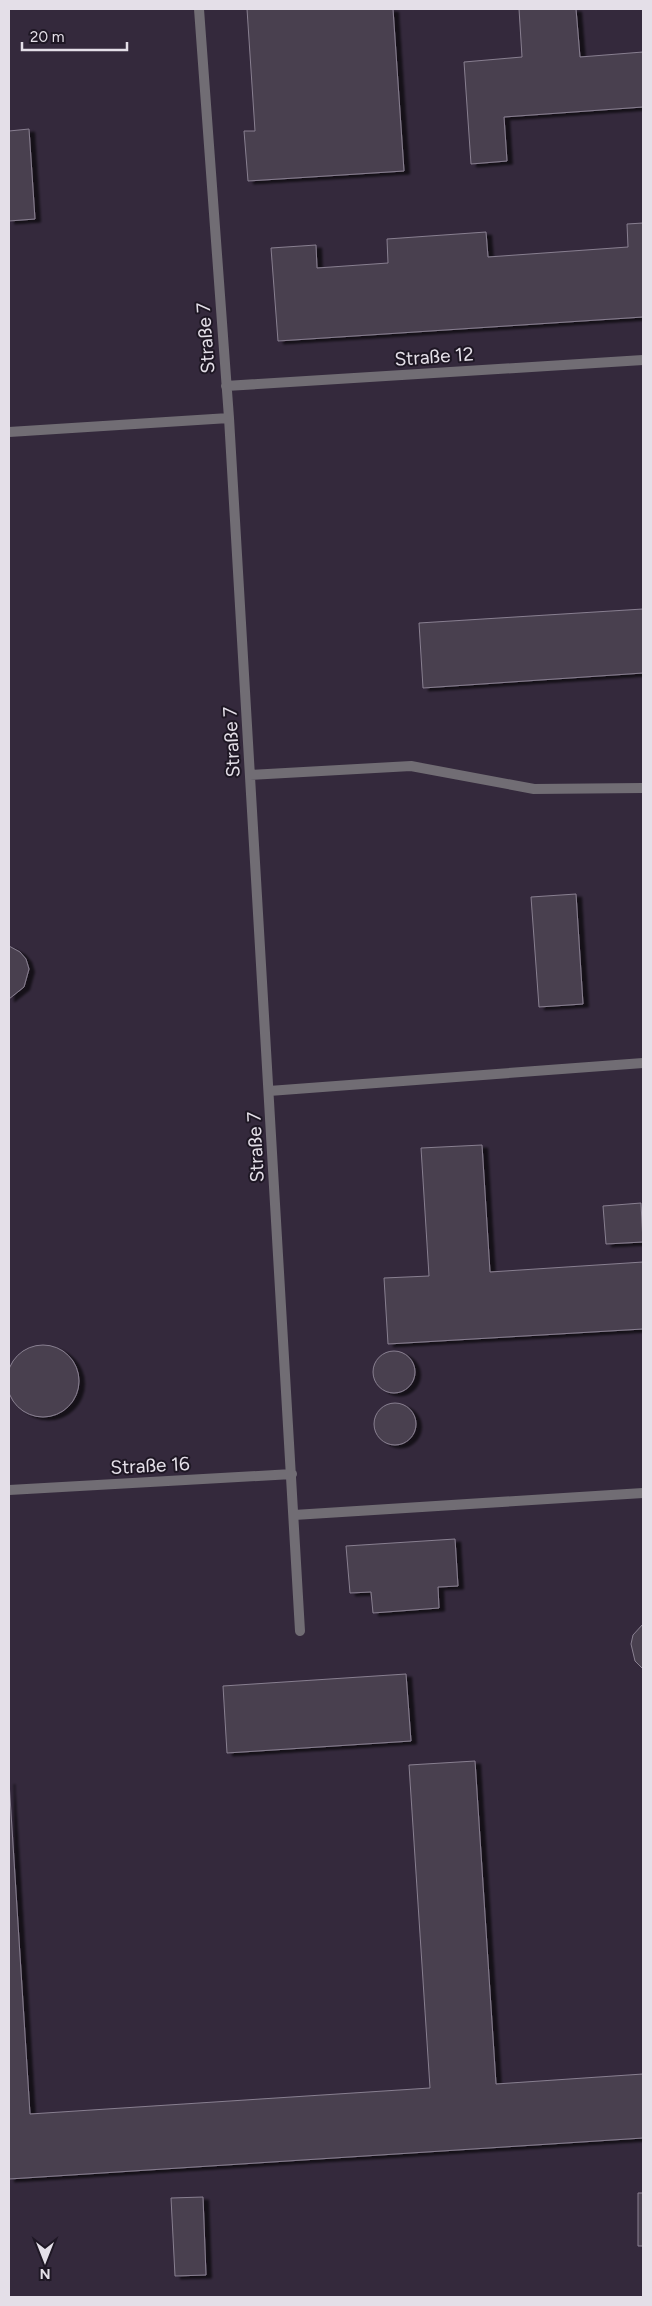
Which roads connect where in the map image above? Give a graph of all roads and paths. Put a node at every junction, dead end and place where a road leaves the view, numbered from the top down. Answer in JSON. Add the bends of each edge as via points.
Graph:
{"nodes":[{"id":1,"x":199,"y":9,"type":"edge"},
{"id":2,"x":643,"y":360,"type":"edge"},
{"id":3,"x":226,"y":386,"type":"junction"},
{"id":4,"x":228,"y":418,"type":"junction"},
{"id":5,"x":9,"y":432,"type":"edge"},
{"id":6,"x":250,"y":775,"type":"junction"},
{"id":7,"x":643,"y":788,"type":"edge"},
{"id":8,"x":643,"y":1063,"type":"edge"},
{"id":9,"x":270,"y":1091,"type":"junction"},
{"id":10,"x":292,"y":1474,"type":"junction"},
{"id":11,"x":9,"y":1490,"type":"edge"},
{"id":12,"x":643,"y":1493,"type":"edge"},
{"id":13,"x":294,"y":1515,"type":"junction"},
{"id":14,"x":300,"y":1631,"type":"dead end"}],
"edges":[{"from":1,"to":3,"type":"lane","name":"Straße 7"},
{"from":2,"to":3,"type":"lane","name":"Straße 12"},
{"from":3,"to":4,"type":"lane","name":"Straße 7"},
{"from":4,"to":5,"type":"lane"},
{"from":4,"to":6,"type":"lane","name":"Straße 7"},
{"from":6,"to":7,"type":"lane","via":[[411,766],[534,789]]},
{"from":6,"to":9,"type":"lane","name":"Straße 7"},
{"from":8,"to":9,"type":"lane"},
{"from":9,"to":10,"type":"lane","name":"Straße 7"},
{"from":10,"to":11,"type":"lane","name":"Straße 16"},
{"from":10,"to":13,"type":"lane","name":"Straße 7"},
{"from":12,"to":13,"type":"lane"},
{"from":13,"to":14,"type":"lane","name":"Straße 7"}]}
